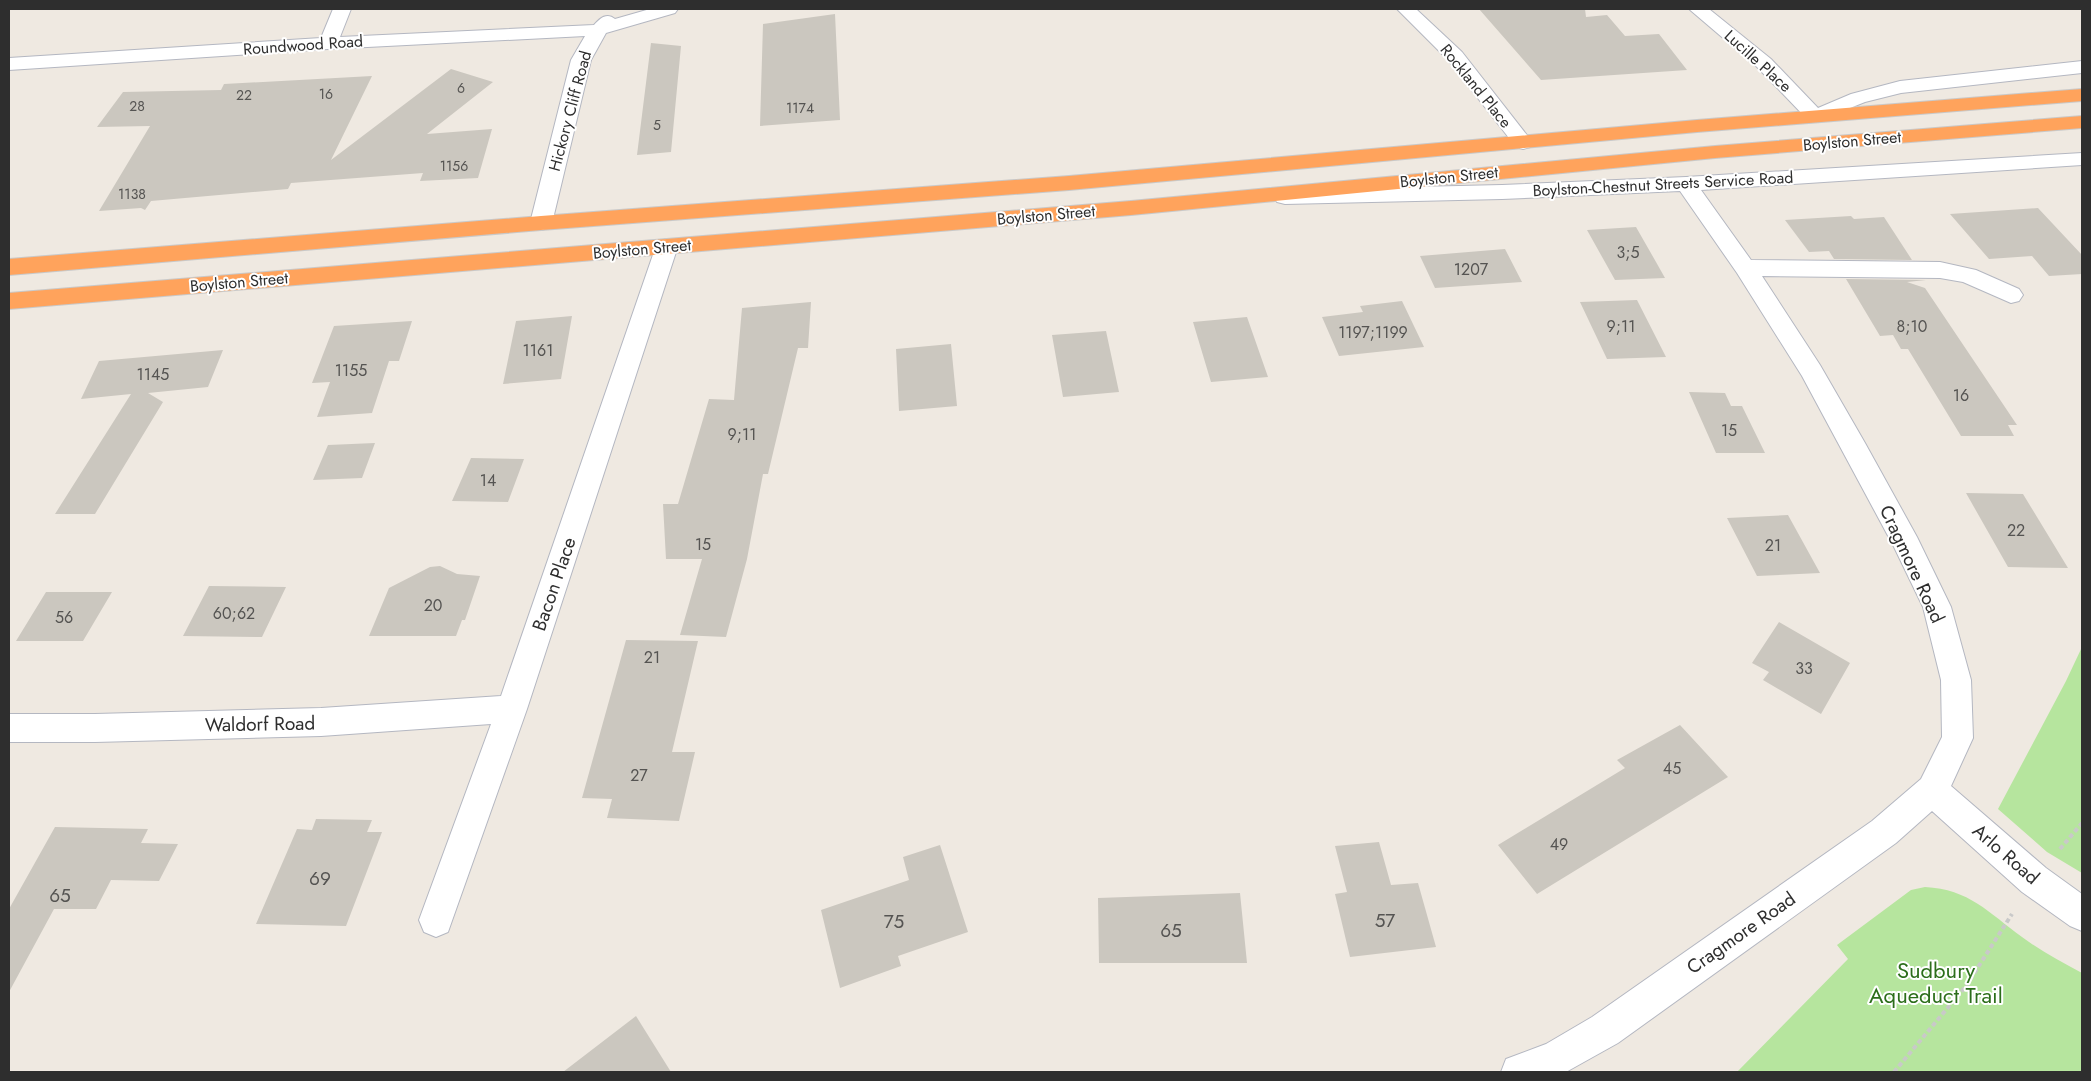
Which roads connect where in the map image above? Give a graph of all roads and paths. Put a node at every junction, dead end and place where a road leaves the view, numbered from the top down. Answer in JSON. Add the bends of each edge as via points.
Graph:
{"nodes":[{"id":1,"x":342,"y":9,"type":"edge"},
{"id":2,"x":618,"y":9,"type":"edge"},
{"id":3,"x":669,"y":9,"type":"edge"},
{"id":4,"x":1406,"y":9,"type":"edge"},
{"id":5,"x":1698,"y":9,"type":"edge"},
{"id":6,"x":597,"y":30,"type":"junction"},
{"id":7,"x":328,"y":43,"type":"junction"},
{"id":8,"x":9,"y":64,"type":"edge"},
{"id":9,"x":2082,"y":67,"type":"edge"},
{"id":10,"x":2082,"y":96,"type":"edge"},
{"id":11,"x":1815,"y":116,"type":"junction"},
{"id":12,"x":2082,"y":122,"type":"edge"},
{"id":13,"x":1523,"y":143,"type":"junction"},
{"id":14,"x":2082,"y":159,"type":"edge"},
{"id":15,"x":1686,"y":184,"type":"junction"},
{"id":16,"x":1242,"y":198,"type":"junction"},
{"id":17,"x":541,"y":223,"type":"junction"},
{"id":18,"x":667,"y":246,"type":"junction"},
{"id":19,"x":9,"y":267,"type":"edge"},
{"id":20,"x":1745,"y":268,"type":"junction"},
{"id":21,"x":2011,"y":295,"type":"dead end"},
{"id":22,"x":9,"y":301,"type":"edge"},
{"id":23,"x":512,"y":709,"type":"junction"},
{"id":24,"x":9,"y":728,"type":"edge"},
{"id":25,"x":1932,"y":790,"type":"junction"},
{"id":26,"x":2082,"y":823,"type":"edge"},
{"id":27,"x":2034,"y":880,"type":"junction"},
{"id":28,"x":2082,"y":914,"type":"edge"},
{"id":29,"x":436,"y":920,"type":"dead end"},
{"id":30,"x":1519,"y":1072,"type":"edge"},
{"id":31,"x":1894,"y":1072,"type":"edge"}],
"edges":[{"from":1,"to":7,"type":"street"},
{"from":2,"to":6,"type":"street","name":"Hickory Cliff Road"},
{"from":3,"to":6,"type":"street","name":"Roundwood Road"},
{"from":4,"to":13,"type":"street","name":"Rockland Place","via":[[1455,56]]},
{"from":5,"to":11,"type":"street","name":"Lucille Place","via":[[1764,63]]},
{"from":6,"to":7,"type":"street","name":"Roundwood Road"},
{"from":6,"to":17,"type":"street","name":"Hickory Cliff Road","via":[[582,60]]},
{"from":7,"to":8,"type":"street","name":"Roundwood Road"},
{"from":9,"to":11,"type":"street","via":[[1893,89],[1858,98]]},
{"from":10,"to":11,"type":"highway","name":"Boylston Street"},
{"from":11,"to":13,"type":"highway","name":"Boylston Street"},
{"from":12,"to":16,"type":"highway","name":"Boylston Street","via":[[1715,152]]},
{"from":13,"to":17,"type":"highway","name":"Boylston Street","via":[[1088,181]]},
{"from":14,"to":15,"type":"street","name":"Boylston-Chestnut Streets Service Road"},
{"from":15,"to":16,"type":"street","name":"Boylston-Chestnut Streets Service Road"},
{"from":15,"to":20,"type":"street","name":"Cragmore Road"},
{"from":16,"to":18,"type":"highway","name":"Boylston Street"},
{"from":17,"to":19,"type":"highway","name":"Boylston Street"},
{"from":18,"to":22,"type":"highway","name":"Boylston Street"},
{"from":18,"to":23,"type":"street","name":"Bacon Place"},
{"from":20,"to":21,"type":"street","via":[[1940,270],[1968,275]]},
{"from":20,"to":25,"type":"street","name":"Cragmore Road","via":[[1811,371],[1856,450],[1937,607],[1956,680],[1958,738]]},
{"from":23,"to":24,"type":"street","name":"Waldorf Road","via":[[321,722]]},
{"from":23,"to":29,"type":"street","name":"Bacon Place"},
{"from":25,"to":27,"type":"street","name":"Arlo Road"},
{"from":25,"to":30,"type":"street","name":"Cragmore Road","via":[[1884,832],[1605,1030],[1556,1058]]},
{"from":26,"to":27,"type":"path"},
{"from":27,"to":28,"type":"street","name":"Arlo Road"},
{"from":27,"to":31,"type":"path","via":[[1966,986]]}]}
